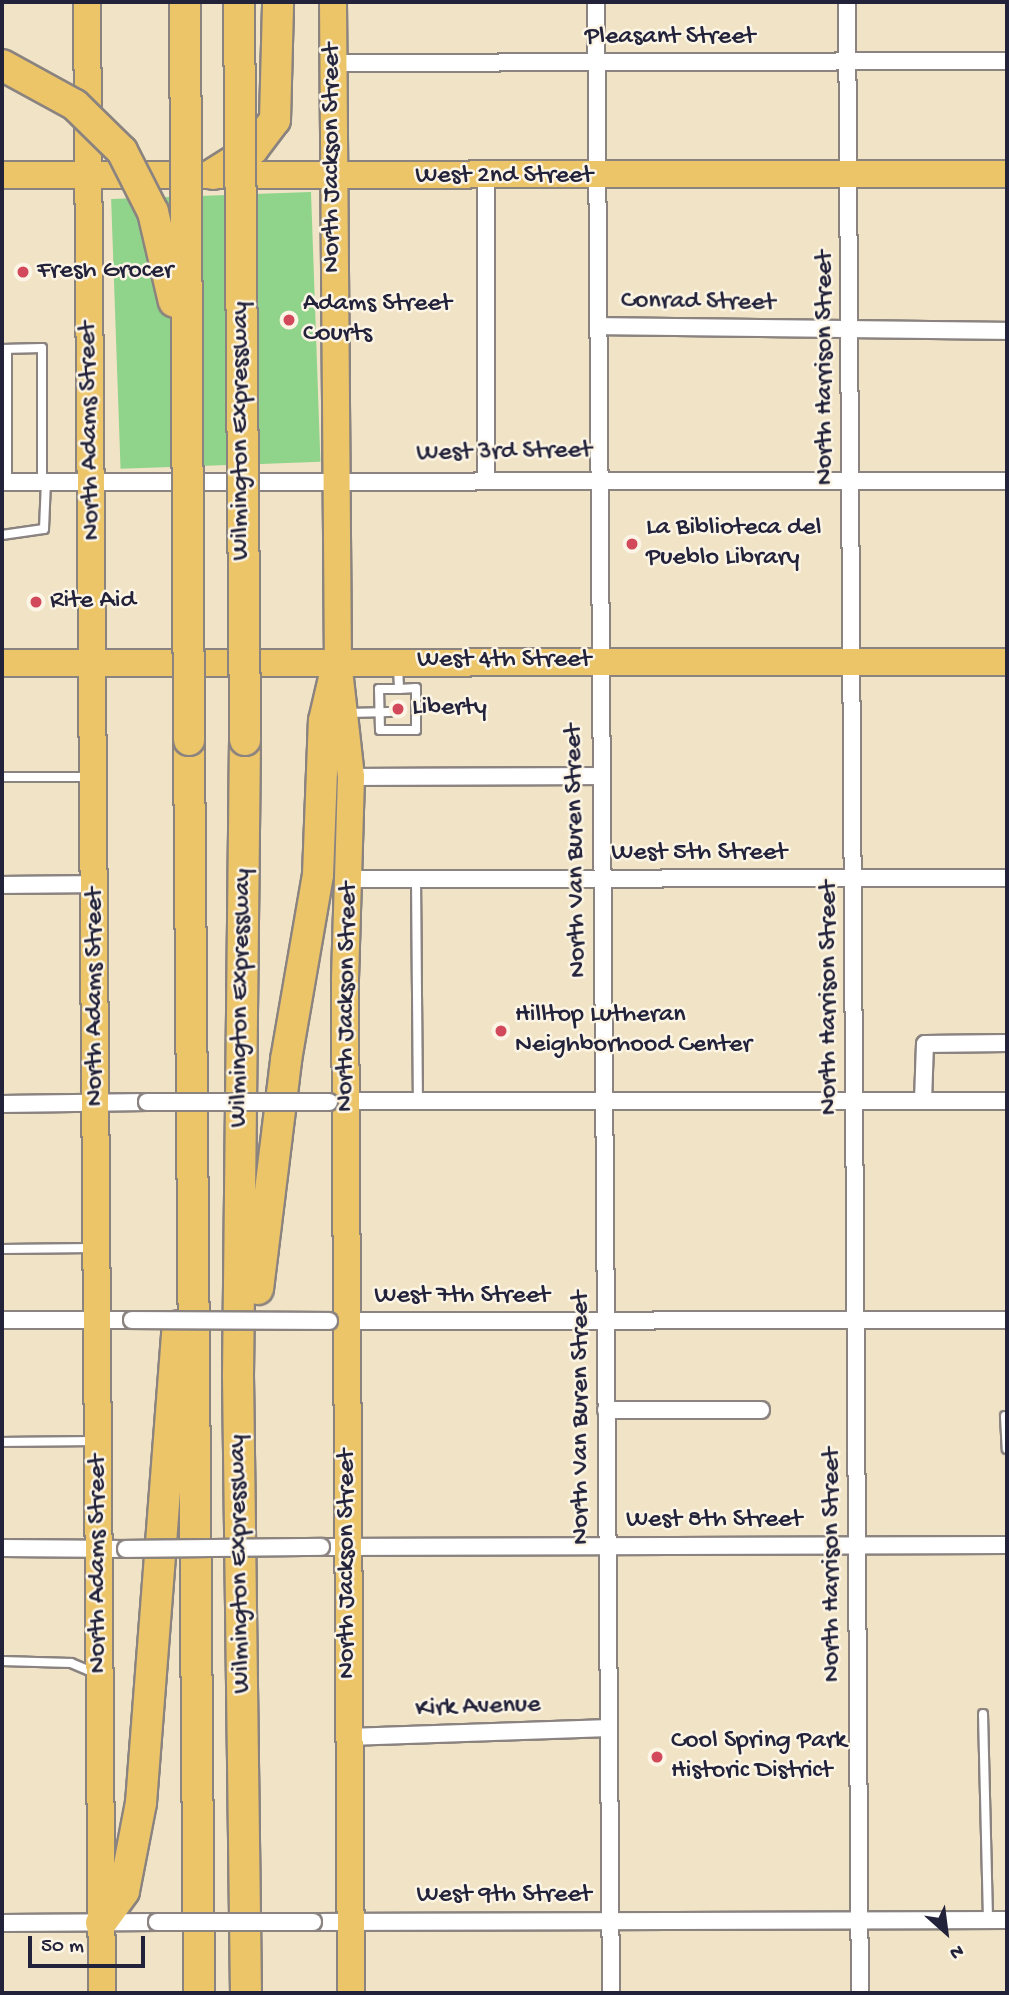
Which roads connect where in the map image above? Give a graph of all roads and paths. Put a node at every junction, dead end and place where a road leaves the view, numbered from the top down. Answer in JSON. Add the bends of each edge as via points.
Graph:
{"nodes":[{"id":1,"x":87,"y":2,"type":"edge"},
{"id":2,"x":185,"y":2,"type":"edge"},
{"id":3,"x":239,"y":2,"type":"edge"},
{"id":4,"x":278,"y":2,"type":"edge"},
{"id":5,"x":332,"y":2,"type":"edge"},
{"id":6,"x":596,"y":2,"type":"edge"},
{"id":7,"x":847,"y":2,"type":"edge"},
{"id":8,"x":1007,"y":61,"type":"edge"},
{"id":9,"x":848,"y":62,"type":"junction"},
{"id":10,"x":333,"y":63,"type":"junction"},
{"id":11,"x":596,"y":63,"type":"junction"},
{"id":12,"x":2,"y":65,"type":"edge"},
{"id":13,"x":214,"y":174,"type":"junction"},
{"id":14,"x":1007,"y":174,"type":"edge"},
{"id":15,"x":2,"y":175,"type":"edge"},
{"id":16,"x":87,"y":175,"type":"junction"},
{"id":17,"x":333,"y":175,"type":"junction"},
{"id":18,"x":849,"y":176,"type":"junction"},
{"id":19,"x":486,"y":177,"type":"junction"},
{"id":20,"x":597,"y":177,"type":"junction"},
{"id":21,"x":598,"y":326,"type":"junction"},
{"id":22,"x":850,"y":329,"type":"junction"},
{"id":23,"x":1007,"y":331,"type":"edge"},
{"id":24,"x":4,"y":349,"type":"edge"},
{"id":25,"x":187,"y":369,"type":"junction"},
{"id":26,"x":598,"y":477,"type":"junction"},
{"id":27,"x":486,"y":478,"type":"junction"},
{"id":28,"x":335,"y":480,"type":"junction"},
{"id":29,"x":44,"y":481,"type":"junction"},
{"id":30,"x":93,"y":481,"type":"junction"},
{"id":31,"x":851,"y":481,"type":"junction"},
{"id":32,"x":1007,"y":481,"type":"edge"},
{"id":33,"x":4,"y":482,"type":"edge"},
{"id":34,"x":2,"y":535,"type":"edge"},
{"id":35,"x":338,"y":661,"type":"junction"},
{"id":36,"x":397,"y":661,"type":"junction"},
{"id":37,"x":852,"y":661,"type":"junction"},
{"id":38,"x":94,"y":662,"type":"junction"},
{"id":39,"x":599,"y":662,"type":"junction"},
{"id":40,"x":1007,"y":662,"type":"edge"},
{"id":41,"x":2,"y":663,"type":"edge"},
{"id":42,"x":399,"y":689,"type":"junction"},
{"id":43,"x":385,"y":712,"type":"junction"},
{"id":44,"x":348,"y":713,"type":"junction"},
{"id":45,"x":602,"y":776,"type":"junction"},
{"id":46,"x":2,"y":777,"type":"edge"},
{"id":47,"x":95,"y":777,"type":"junction"},
{"id":48,"x":351,"y":777,"type":"junction"},
{"id":49,"x":854,"y":878,"type":"junction"},
{"id":50,"x":1007,"y":878,"type":"edge"},
{"id":51,"x":349,"y":879,"type":"junction"},
{"id":52,"x":416,"y":879,"type":"junction"},
{"id":53,"x":602,"y":879,"type":"junction"},
{"id":54,"x":2,"y":884,"type":"edge"},
{"id":55,"x":96,"y":884,"type":"junction"},
{"id":56,"x":191,"y":1025,"type":"junction"},
{"id":57,"x":1007,"y":1043,"type":"edge"},
{"id":58,"x":337,"y":1101,"type":"junction"},
{"id":59,"x":418,"y":1101,"type":"junction"},
{"id":60,"x":923,"y":1101,"type":"junction"},
{"id":61,"x":1007,"y":1101,"type":"edge"},
{"id":62,"x":604,"y":1102,"type":"junction"},
{"id":63,"x":855,"y":1102,"type":"junction"},
{"id":64,"x":97,"y":1103,"type":"junction"},
{"id":65,"x":2,"y":1104,"type":"edge"},
{"id":66,"x":98,"y":1248,"type":"junction"},
{"id":67,"x":2,"y":1249,"type":"edge"},
{"id":68,"x":98,"y":1319,"type":"junction"},
{"id":69,"x":1007,"y":1320,"type":"edge"},
{"id":70,"x":2,"y":1321,"type":"edge"},
{"id":71,"x":338,"y":1321,"type":"junction"},
{"id":72,"x":606,"y":1321,"type":"junction"},
{"id":73,"x":856,"y":1321,"type":"junction"},
{"id":74,"x":606,"y":1410,"type":"junction"},
{"id":75,"x":761,"y":1410,"type":"dead end"},
{"id":76,"x":1005,"y":1416,"type":"dead end"},
{"id":77,"x":99,"y":1441,"type":"junction"},
{"id":78,"x":2,"y":1442,"type":"edge"},
{"id":79,"x":1007,"y":1449,"type":"edge"},
{"id":80,"x":858,"y":1545,"type":"junction"},
{"id":81,"x":1007,"y":1545,"type":"edge"},
{"id":82,"x":607,"y":1546,"type":"junction"},
{"id":83,"x":349,"y":1547,"type":"junction"},
{"id":84,"x":2,"y":1548,"type":"edge"},
{"id":85,"x":99,"y":1548,"type":"junction"},
{"id":86,"x":2,"y":1661,"type":"edge"},
{"id":87,"x":100,"y":1674,"type":"junction"},
{"id":88,"x":983,"y":1714,"type":"dead end"},
{"id":89,"x":608,"y":1728,"type":"junction"},
{"id":90,"x":349,"y":1737,"type":"junction"},
{"id":91,"x":244,"y":1740,"type":"junction"},
{"id":92,"x":246,"y":1841,"type":"junction"},
{"id":93,"x":860,"y":1920,"type":"junction"},
{"id":94,"x":988,"y":1920,"type":"junction"},
{"id":95,"x":1007,"y":1920,"type":"edge"},
{"id":96,"x":351,"y":1921,"type":"junction"},
{"id":97,"x":610,"y":1921,"type":"junction"},
{"id":98,"x":2,"y":1923,"type":"edge"},
{"id":99,"x":101,"y":1923,"type":"junction"},
{"id":100,"x":102,"y":1993,"type":"edge"},
{"id":101,"x":199,"y":1993,"type":"edge"},
{"id":102,"x":246,"y":1993,"type":"edge"},
{"id":103,"x":262,"y":1993,"type":"edge"},
{"id":104,"x":351,"y":1993,"type":"edge"},
{"id":105,"x":611,"y":1993,"type":"edge"},
{"id":106,"x":860,"y":1993,"type":"edge"}],
"edges":[{"from":1,"to":16,"type":"main road","name":"North Adams Street"},
{"from":2,"to":25,"type":"highway","name":"Wilmington Expressway","bridge":true},
{"from":3,"to":91,"type":"highway","name":"Wilmington Expressway","bridge":true,"via":[[245,740],[238,1375]]},
{"from":4,"to":13,"type":"highway","via":[[275,120],[253,149]]},
{"from":5,"to":10,"type":"main road","name":"North Jackson Street"},
{"from":6,"to":11,"type":"street","name":"North Van Buren Street"},
{"from":7,"to":9,"type":"street","name":"North Harrison Street"},
{"from":8,"to":9,"type":"street","name":"Pleasant Street"},
{"from":9,"to":11,"type":"street","name":"Pleasant Street"},
{"from":9,"to":18,"type":"street","name":"North Harrison Street"},
{"from":10,"to":11,"type":"street","name":"Pleasant Street"},
{"from":10,"to":17,"type":"main road","name":"North Jackson Street"},
{"from":11,"to":20,"type":"street","name":"North Van Buren Street"},
{"from":12,"to":25,"type":"highway","bridge":true,"via":[[75,105],[131,165],[153,212]]},
{"from":13,"to":16,"type":"main road","name":"West 2nd Street"},
{"from":13,"to":17,"type":"main road","name":"West 2nd Street"},
{"from":14,"to":18,"type":"main road","name":"West 2nd Street"},
{"from":15,"to":16,"type":"main road","name":"West 2nd Street"},
{"from":16,"to":30,"type":"main road","name":"North Adams Street"},
{"from":17,"to":19,"type":"main road","name":"West 2nd Street"},
{"from":17,"to":28,"type":"main road","name":"North Jackson Street"},
{"from":18,"to":20,"type":"main road","name":"West 2nd Street"},
{"from":18,"to":22,"type":"street","name":"North Harrison Street"},
{"from":19,"to":20,"type":"main road","name":"West 2nd Street"},
{"from":19,"to":27,"type":"street"},
{"from":20,"to":21,"type":"street","name":"North Van Buren Street"},
{"from":21,"to":22,"type":"street","name":"Conrad Street"},
{"from":21,"to":26,"type":"street","name":"North Van Buren Street"},
{"from":22,"to":23,"type":"street","name":"Conrad Street"},
{"from":22,"to":31,"type":"street","name":"North Harrison Street"},
{"from":24,"to":29,"type":"lane","via":[[42,348]]},
{"from":24,"to":33,"type":"lane"},
{"from":25,"to":56,"type":"highway","name":"Wilmington Expressway","bridge":true},
{"from":26,"to":27,"type":"street","name":"West 3rd Street"},
{"from":26,"to":31,"type":"street","name":"West 3rd Street"},
{"from":26,"to":39,"type":"street","name":"North Van Buren Street"},
{"from":27,"to":28,"type":"street","name":"West 3rd Street"},
{"from":28,"to":30,"type":"street","name":"West 3rd Street"},
{"from":28,"to":35,"type":"main road","name":"North Jackson Street"},
{"from":29,"to":30,"type":"street","name":"West 3rd Street"},
{"from":29,"to":33,"type":"street","name":"West 3rd Street"},
{"from":29,"to":34,"type":"lane","via":[[44,528]]},
{"from":30,"to":38,"type":"main road","name":"North Adams Street"},
{"from":31,"to":32,"type":"street","name":"West 3rd Street"},
{"from":31,"to":37,"type":"street","name":"North Harrison Street"},
{"from":35,"to":36,"type":"main road","name":"West 4th Street"},
{"from":35,"to":38,"type":"main road","name":"West 4th Street"},
{"from":35,"to":44,"type":"main road","name":"North Jackson Street"},
{"from":35,"to":91,"type":"highway","via":[[324,721],[315,898],[259,1256],[253,1446],[257,1664]]},
{"from":36,"to":39,"type":"main road","name":"West 4th Street"},
{"from":36,"to":42,"type":"lane"},
{"from":37,"to":39,"type":"main road","name":"West 4th Street"},
{"from":37,"to":40,"type":"main road","name":"West 4th Street"},
{"from":37,"to":49,"type":"street","name":"North Harrison Street"},
{"from":38,"to":41,"type":"main road","name":"West 4th Street"},
{"from":38,"to":47,"type":"main road","name":"North Adams Street"},
{"from":39,"to":45,"type":"street","name":"North Van Buren Street"},
{"from":42,"to":43,"type":"lane","via":[[379,689]]},
{"from":42,"to":43,"type":"lane","via":[[416,688],[416,730],[380,730]]},
{"from":43,"to":44,"type":"lane"},
{"from":44,"to":48,"type":"main road","name":"North Jackson Street"},
{"from":45,"to":48,"type":"street"},
{"from":45,"to":53,"type":"street","name":"North Van Buren Street"},
{"from":46,"to":47,"type":"lane"},
{"from":47,"to":55,"type":"main road","name":"North Adams Street"},
{"from":48,"to":51,"type":"main road","name":"North Jackson Street"},
{"from":49,"to":50,"type":"street","name":"West 5th Street"},
{"from":49,"to":53,"type":"street","name":"West 5th Street"},
{"from":49,"to":63,"type":"street","name":"North Harrison Street"},
{"from":51,"to":52,"type":"street","name":"West 5th Street"},
{"from":51,"to":58,"type":"main road","name":"North Jackson Street"},
{"from":52,"to":53,"type":"street","name":"West 5th Street"},
{"from":52,"to":59,"type":"lane"},
{"from":53,"to":62,"type":"street","name":"North Van Buren Street"},
{"from":54,"to":55,"type":"street"},
{"from":55,"to":64,"type":"main road","name":"North Adams Street"},
{"from":56,"to":99,"type":"highway","via":[[180,1303],[145,1758],[124,1891]]},
{"from":56,"to":101,"type":"highway","name":"Wilmington Expressway"},
{"from":57,"to":60,"type":"street","via":[[925,1044]]},
{"from":58,"to":59,"type":"street"},
{"from":58,"to":64,"type":"street","bridge":true},
{"from":58,"to":71,"type":"main road","name":"North Jackson Street"},
{"from":59,"to":62,"type":"street"},
{"from":60,"to":61,"type":"street"},
{"from":60,"to":63,"type":"street"},
{"from":62,"to":63,"type":"street"},
{"from":62,"to":72,"type":"street","name":"North Van Buren Street"},
{"from":63,"to":73,"type":"street","name":"North Harrison Street"},
{"from":64,"to":65,"type":"street"},
{"from":64,"to":66,"type":"main road","name":"North Adams Street"},
{"from":66,"to":67,"type":"lane"},
{"from":66,"to":68,"type":"main road","name":"North Adams Street"},
{"from":68,"to":70,"type":"street","name":"West 7th Street"},
{"from":68,"to":71,"type":"street","name":"West 7th Street","bridge":true},
{"from":68,"to":77,"type":"main road","name":"North Adams Street"},
{"from":69,"to":73,"type":"street","name":"West 7th Street"},
{"from":71,"to":72,"type":"street","name":"West 7th Street"},
{"from":71,"to":83,"type":"main road","name":"North Jackson Street"},
{"from":72,"to":73,"type":"street","name":"West 7th Street"},
{"from":72,"to":74,"type":"street","name":"North Van Buren Street"},
{"from":73,"to":80,"type":"street","name":"North Harrison Street"},
{"from":74,"to":75,"type":"street"},
{"from":74,"to":82,"type":"street","name":"North Van Buren Street"},
{"from":76,"to":79,"type":"lane"},
{"from":77,"to":78,"type":"lane"},
{"from":77,"to":85,"type":"main road","name":"North Adams Street"},
{"from":80,"to":81,"type":"street","name":"West 8th Street"},
{"from":80,"to":82,"type":"street","name":"West 8th Street"},
{"from":80,"to":93,"type":"street","name":"North Harrison Street"},
{"from":82,"to":83,"type":"street","name":"West 8th Street"},
{"from":82,"to":89,"type":"street","name":"North Van Buren Street"},
{"from":83,"to":85,"type":"street","name":"West 8th Street","bridge":true},
{"from":83,"to":90,"type":"main road","name":"North Jackson Street"},
{"from":84,"to":85,"type":"street","name":"West 8th Street"},
{"from":85,"to":87,"type":"main road","name":"North Adams Street"},
{"from":86,"to":87,"type":"lane","via":[[71,1663]]},
{"from":87,"to":99,"type":"main road","name":"North Adams Street"},
{"from":88,"to":94,"type":"lane"},
{"from":89,"to":90,"type":"street","name":"Kirk Avenue"},
{"from":89,"to":97,"type":"street","name":"North Van Buren Street"},
{"from":90,"to":96,"type":"main road","name":"North Jackson Street"},
{"from":91,"to":92,"type":"highway","name":"Wilmington Expressway"},
{"from":92,"to":102,"type":"highway","name":"Wilmington Expressway"},
{"from":92,"to":103,"type":"highway"},
{"from":93,"to":94,"type":"street","name":"West 9th Street"},
{"from":93,"to":97,"type":"street","name":"West 9th Street"},
{"from":93,"to":106,"type":"street","name":"North Harrison Street"},
{"from":94,"to":95,"type":"street","name":"West 9th Street"},
{"from":96,"to":97,"type":"street","name":"West 9th Street"},
{"from":96,"to":99,"type":"street","name":"West 9th Street","bridge":true},
{"from":96,"to":104,"type":"main road","name":"North Jackson Street"},
{"from":97,"to":105,"type":"street","name":"North Van Buren Street"},
{"from":98,"to":99,"type":"street","name":"West 9th Street"},
{"from":99,"to":100,"type":"main road","name":"North Adams Street"}]}
